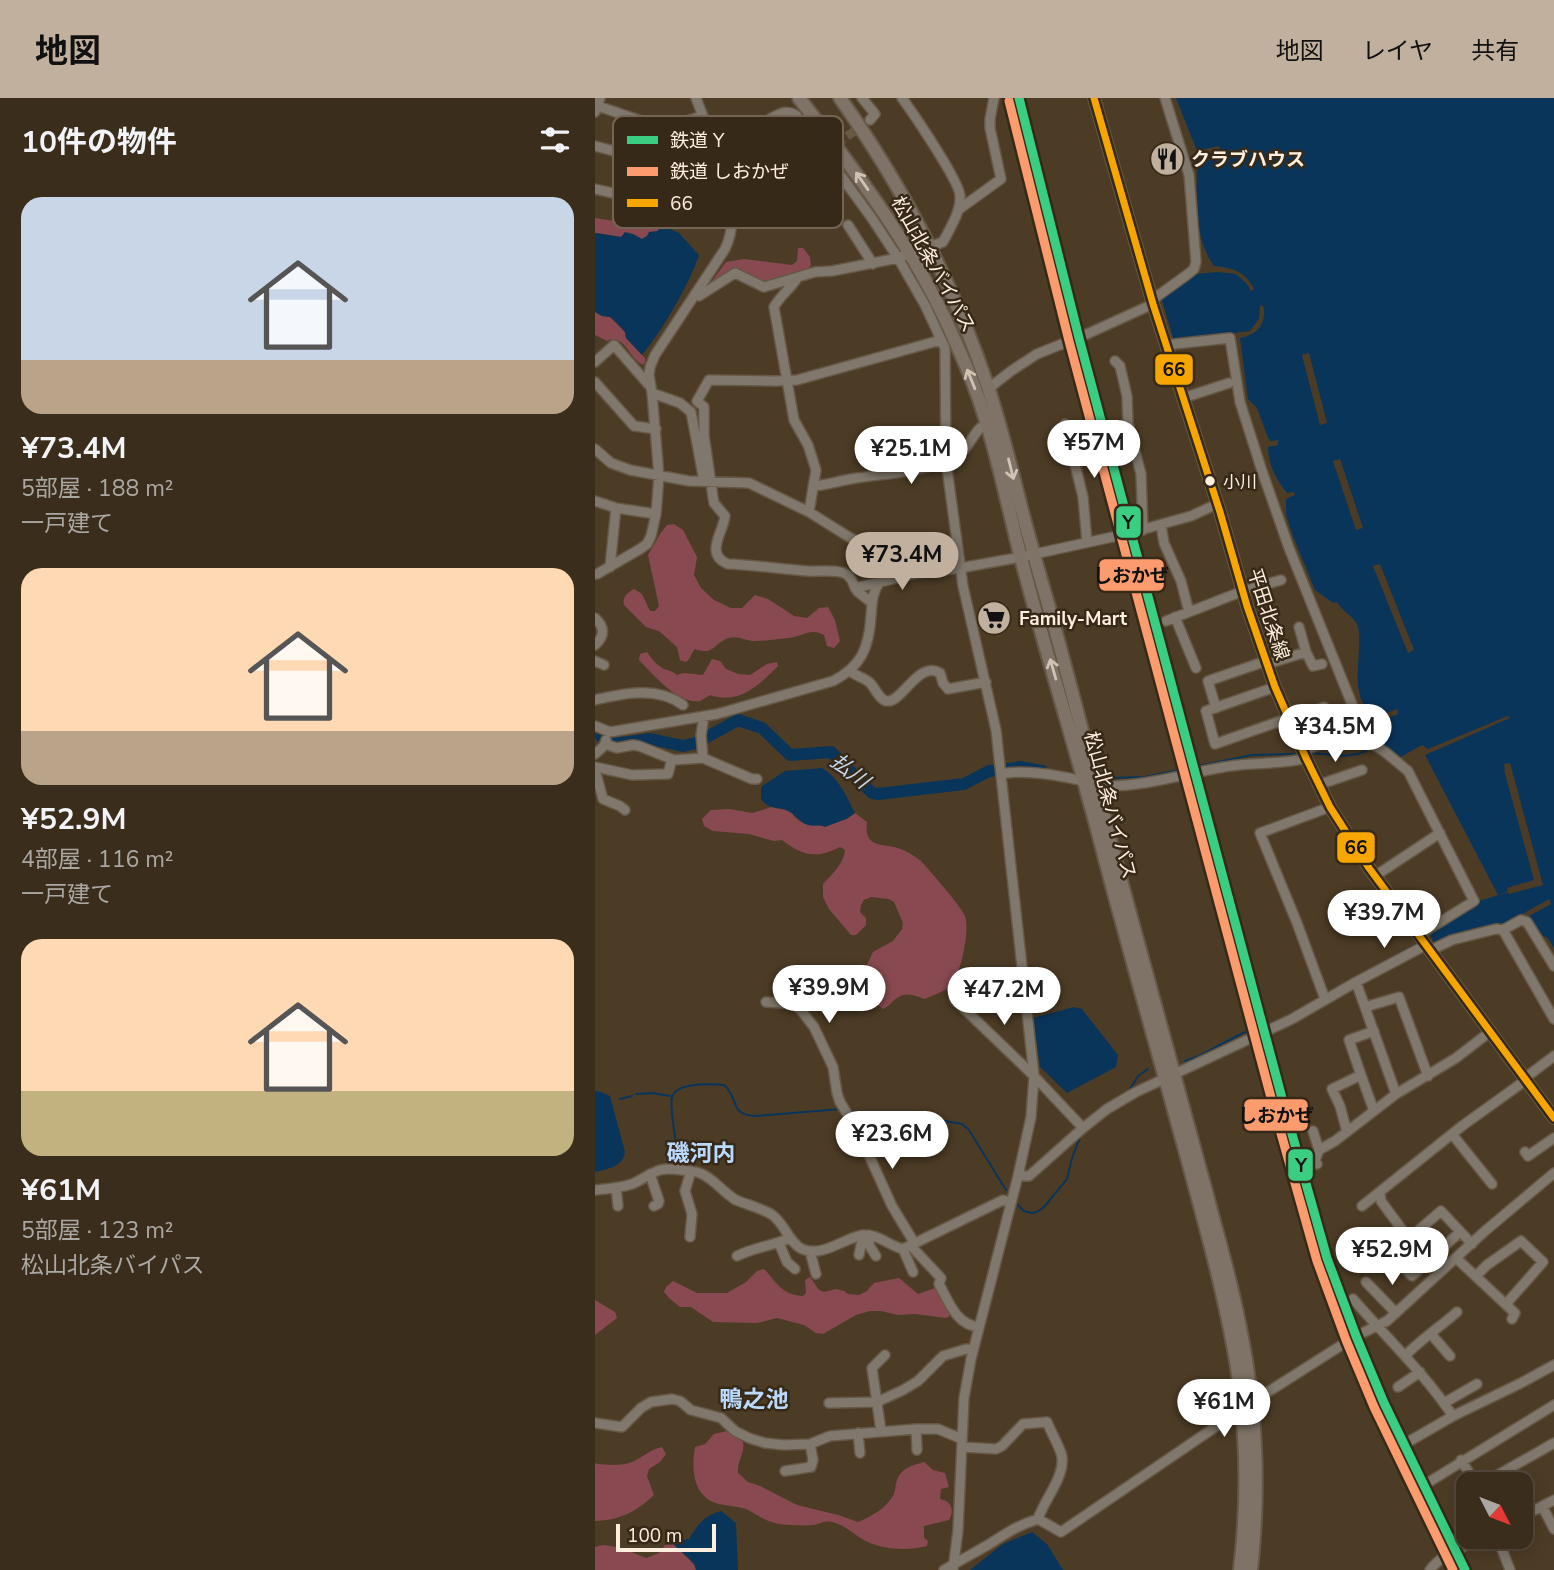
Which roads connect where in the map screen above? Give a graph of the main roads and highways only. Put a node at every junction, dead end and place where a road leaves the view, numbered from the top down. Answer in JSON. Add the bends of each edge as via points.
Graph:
{"nodes":[{"id":1,"x":799,"y":98,"type":"edge"},
{"id":2,"x":840,"y":98,"type":"edge"},
{"id":3,"x":1094,"y":98,"type":"edge"},
{"id":4,"x":813,"y":116,"type":"edge"},
{"id":5,"x":843,"y":155,"type":"edge"},
{"id":6,"x":1027,"y":555,"type":"junction"},
{"id":7,"x":1554,"y":1118,"type":"edge"},
{"id":8,"x":1247,"y":1406,"type":"junction"},
{"id":9,"x":1240,"y":1570,"type":"edge"},
{"id":10,"x":1251,"y":1570,"type":"edge"}],
"edges":[{"from":4,"to":1,"type":"highway","name":"松山北条バイパス","one_way":true},
{"from":2,"to":6,"type":"highway","name":"松山北条バイパス","one_way":true,"via":[[900,190],[954,297],[1002,434]]},
{"from":3,"to":7,"type":"main road","name":"平田北条線","via":[[1243,591],[1275,687],[1304,754],[1330,807],[1375,876]]},
{"from":6,"to":5,"type":"highway","name":"松山北条バイパス","one_way":true,"via":[[987,424],[948,344],[934,297],[904,256],[882,209]]},
{"from":6,"to":8,"type":"highway","name":"松山北条バイパス","via":[[1052,614],[1090,783],[1231,1288],[1240,1326]]},
{"from":8,"to":9,"type":"highway","name":"松山北条バイパス"},
{"from":8,"to":10,"type":"highway","name":"松山北条バイパス","via":[[1255,1465]]}]}
